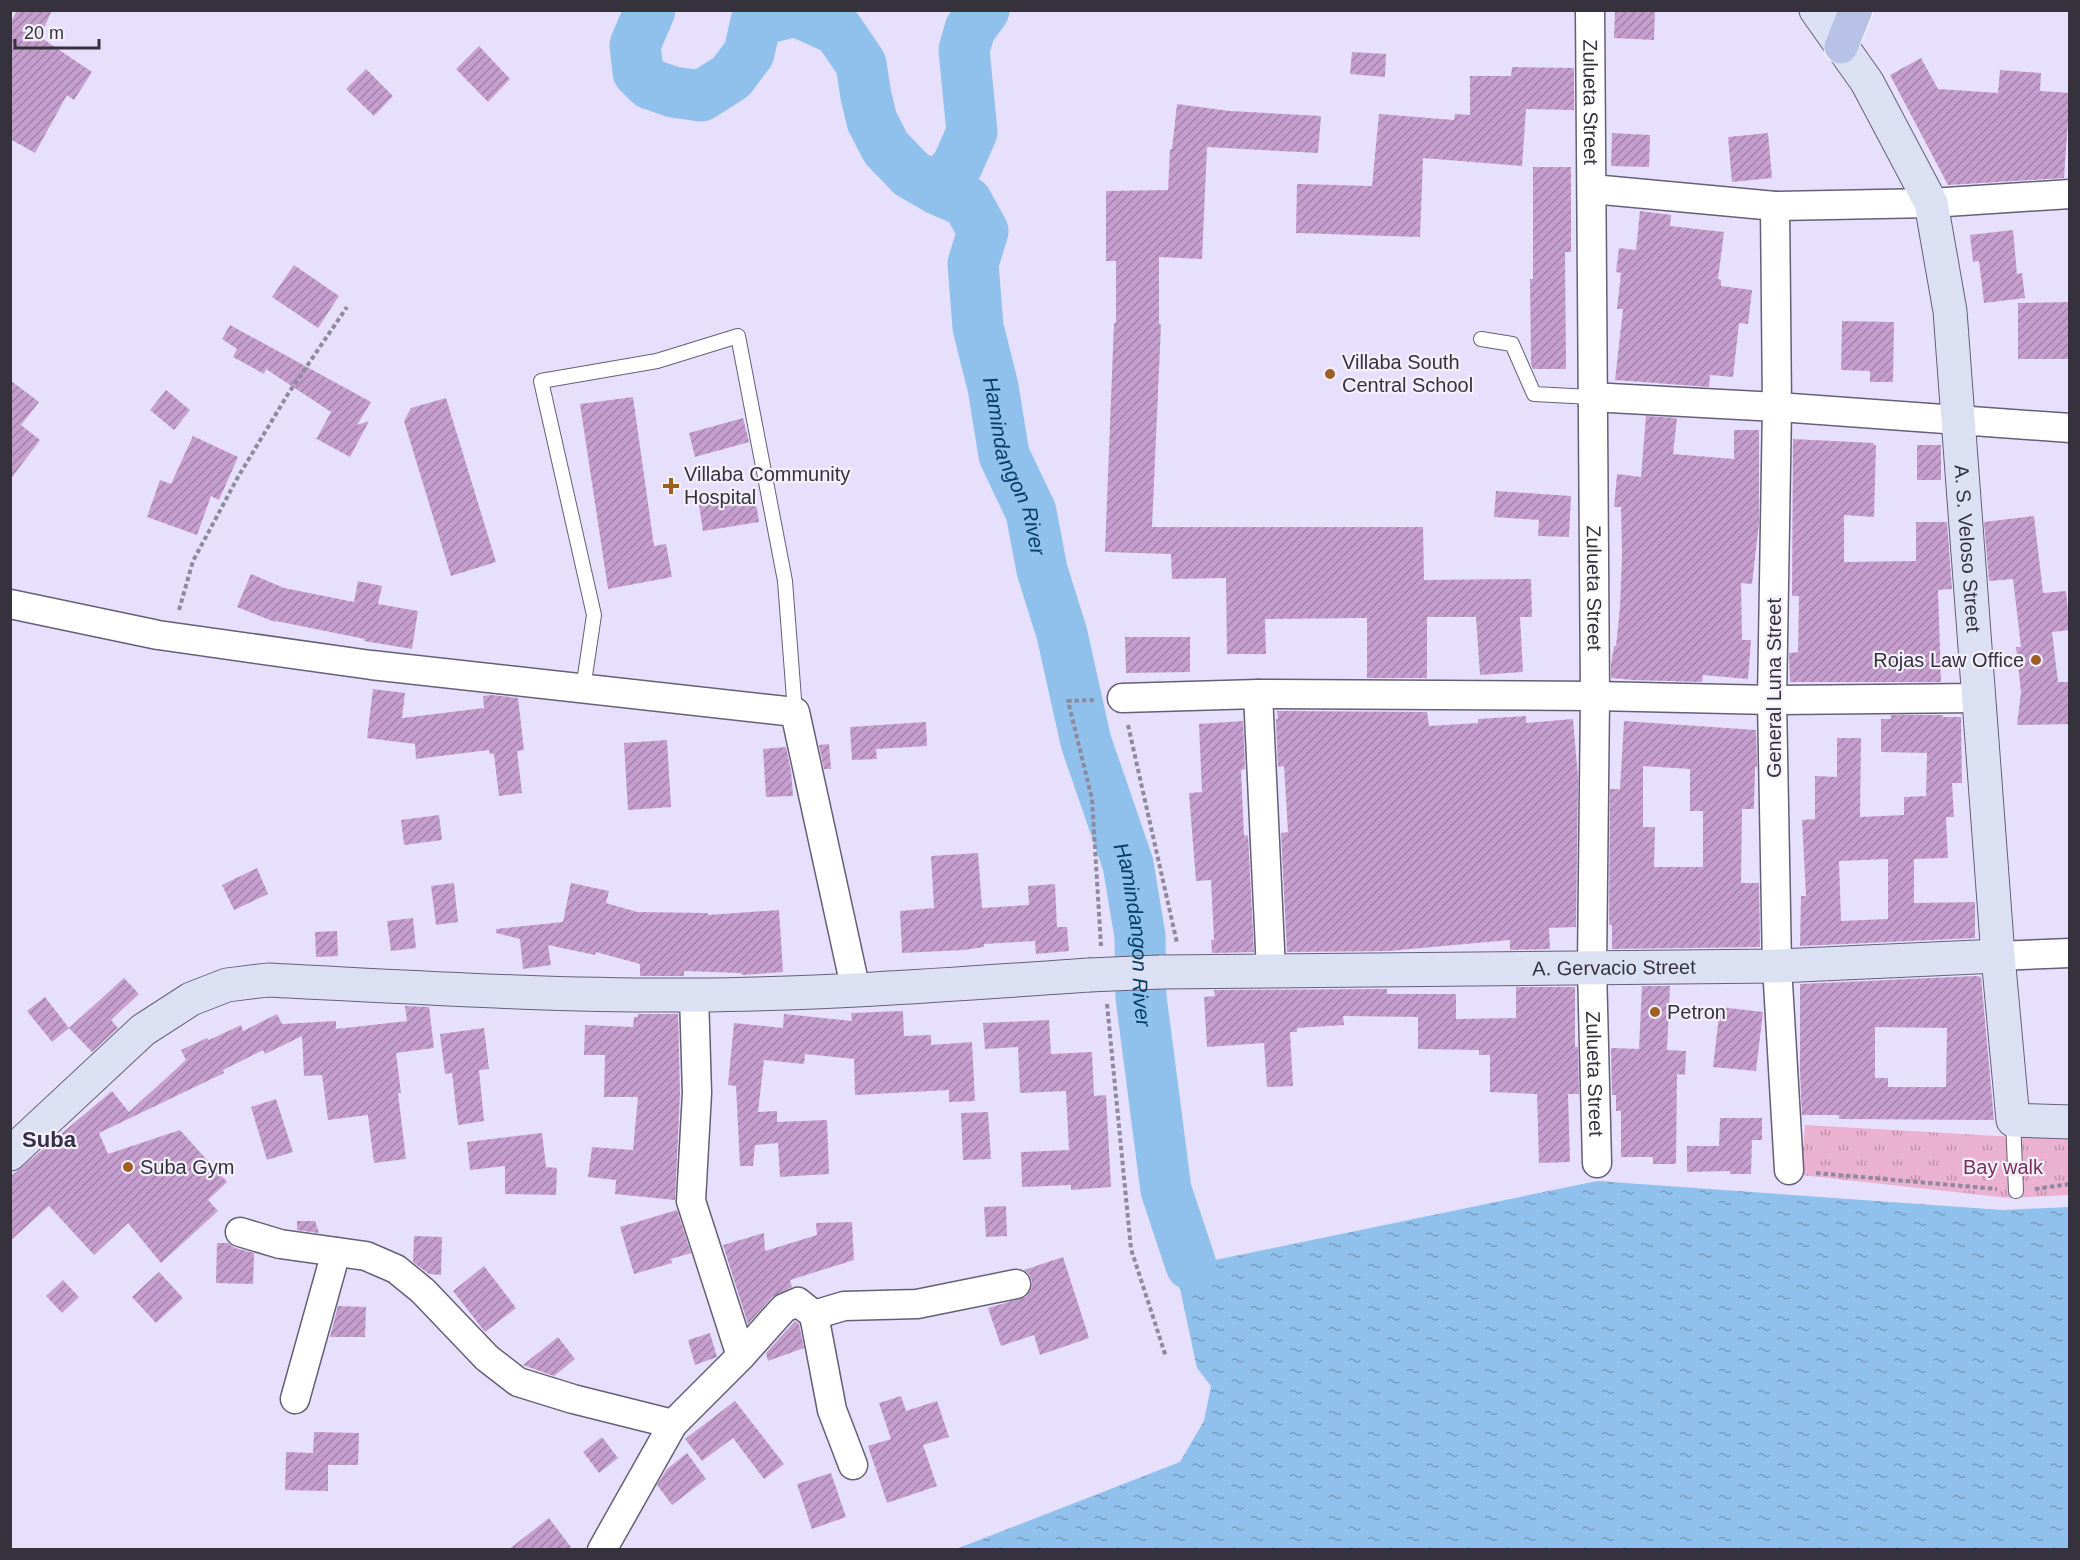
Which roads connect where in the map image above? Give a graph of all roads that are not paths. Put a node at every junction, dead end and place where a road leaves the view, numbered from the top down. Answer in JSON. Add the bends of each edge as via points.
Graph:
{"nodes":[{"id":1,"x":1590,"y":10,"type":"edge"},
{"id":2,"x":1816,"y":10,"type":"edge"},
{"id":3,"x":1856,"y":10,"type":"edge"},
{"id":4,"x":1842,"y":47,"type":"junction"},
{"id":5,"x":1592,"y":189,"type":"junction"},
{"id":6,"x":2070,"y":194,"type":"edge"},
{"id":7,"x":1931,"y":203,"type":"junction"},
{"id":8,"x":1775,"y":206,"type":"junction"},
{"id":9,"x":1481,"y":339,"type":"dead end"},
{"id":10,"x":1591,"y":397,"type":"junction"},
{"id":11,"x":1777,"y":407,"type":"junction"},
{"id":12,"x":1960,"y":421,"type":"junction"},
{"id":13,"x":2070,"y":428,"type":"edge"},
{"id":14,"x":10,"y":604,"type":"edge"},
{"id":15,"x":584,"y":689,"type":"junction"},
{"id":16,"x":1258,"y":694,"type":"junction"},
{"id":17,"x":1595,"y":696,"type":"junction"},
{"id":18,"x":1980,"y":698,"type":"junction"},
{"id":19,"x":1113,"y":699,"type":"road end"},
{"id":20,"x":1772,"y":700,"type":"junction"},
{"id":21,"x":795,"y":712,"type":"junction"},
{"id":22,"x":2070,"y":953,"type":"edge"},
{"id":23,"x":1998,"y":956,"type":"junction"},
{"id":24,"x":1777,"y":966,"type":"junction"},
{"id":25,"x":1592,"y":968,"type":"junction"},
{"id":26,"x":1271,"y":970,"type":"junction"},
{"id":27,"x":856,"y":992,"type":"junction"},
{"id":28,"x":694,"y":995,"type":"junction"},
{"id":29,"x":2013,"y":1120,"type":"junction"},
{"id":30,"x":2070,"y":1122,"type":"edge"},
{"id":31,"x":10,"y":1154,"type":"edge"},
{"id":32,"x":1597,"y":1163,"type":"dead end"},
{"id":33,"x":1789,"y":1170,"type":"road end"},
{"id":34,"x":2016,"y":1191,"type":"road end"},
{"id":35,"x":240,"y":1232,"type":"dead end"},
{"id":36,"x":336,"y":1252,"type":"junction"},
{"id":37,"x":1016,"y":1284,"type":"dead end"},
{"id":38,"x":814,"y":1315,"type":"junction"},
{"id":39,"x":741,"y":1356,"type":"junction"},
{"id":40,"x":295,"y":1399,"type":"dead end"},
{"id":41,"x":673,"y":1424,"type":"junction"},
{"id":42,"x":853,"y":1465,"type":"dead end"},
{"id":43,"x":602,"y":1550,"type":"edge"}],
"edges":[{"from":1,"to":5,"type":"street","name":"Zulueta Street"},
{"from":2,"to":4,"type":"street","name":"A. S. Veloso Street"},
{"from":3,"to":4,"type":"main road"},
{"from":4,"to":7,"type":"street","name":"A. S. Veloso Street","via":[[1867,82]]},
{"from":5,"to":8,"type":"street"},
{"from":5,"to":10,"type":"street","name":"Zulueta Street"},
{"from":6,"to":7,"type":"street"},
{"from":7,"to":8,"type":"street"},
{"from":7,"to":12,"type":"street","name":"A. S. Veloso Street","via":[[1950,311]]},
{"from":8,"to":11,"type":"street","name":"General Luna Street"},
{"from":9,"to":10,"type":"lane","via":[[1512,344],[1534,394]]},
{"from":10,"to":11,"type":"street"},
{"from":10,"to":17,"type":"street","name":"Zulueta Street"},
{"from":11,"to":12,"type":"street"},
{"from":11,"to":20,"type":"street","name":"General Luna Street"},
{"from":12,"to":13,"type":"street"},
{"from":12,"to":18,"type":"street","name":"A. S. Veloso Street"},
{"from":14,"to":15,"type":"street","via":[[171,637]]},
{"from":15,"to":21,"type":"street"},
{"from":15,"to":21,"type":"lane","via":[[594,615],[541,381],[657,361],[738,336],[785,581]]},
{"from":16,"to":17,"type":"street"},
{"from":16,"to":19,"type":"street"},
{"from":16,"to":26,"type":"street"},
{"from":17,"to":20,"type":"street"},
{"from":17,"to":25,"type":"street","name":"Zulueta Street"},
{"from":18,"to":20,"type":"street"},
{"from":18,"to":23,"type":"street","name":"A. S. Veloso Street"},
{"from":20,"to":24,"type":"street","name":"General Luna Street"},
{"from":21,"to":27,"type":"street"},
{"from":22,"to":23,"type":"street","name":"A. Gervacio Street"},
{"from":23,"to":24,"type":"street","name":"A. Gervacio Street"},
{"from":23,"to":29,"type":"street","name":"A. S. Veloso Street"},
{"from":24,"to":25,"type":"street","name":"A. Gervacio Street"},
{"from":24,"to":33,"type":"street","name":"General Luna Street"},
{"from":25,"to":26,"type":"street","name":"A. Gervacio Street"},
{"from":25,"to":32,"type":"street","name":"Zulueta Street"},
{"from":26,"to":27,"type":"street","name":"A. Gervacio Street","bridge":true,"via":[[1172,972]]},
{"from":27,"to":28,"type":"street","name":"A. Gervacio Street"},
{"from":28,"to":31,"type":"street","name":"A. Gervacio Street","via":[[548,993],[267,980],[227,985],[191,999],[143,1030]]},
{"from":28,"to":39,"type":"street","via":[[697,1093],[691,1201]]},
{"from":29,"to":30,"type":"street"},
{"from":29,"to":34,"type":"lane"},
{"from":35,"to":36,"type":"street","via":[[280,1244]]},
{"from":36,"to":40,"type":"street"},
{"from":36,"to":41,"type":"street","via":[[366,1256],[396,1269],[423,1291],[487,1358],[518,1382]]},
{"from":37,"to":38,"type":"street","via":[[917,1304],[844,1306]]},
{"from":38,"to":39,"type":"street","via":[[798,1302],[784,1308]]},
{"from":38,"to":42,"type":"street","via":[[832,1410]]},
{"from":39,"to":41,"type":"street"},
{"from":41,"to":43,"type":"street"}]}
